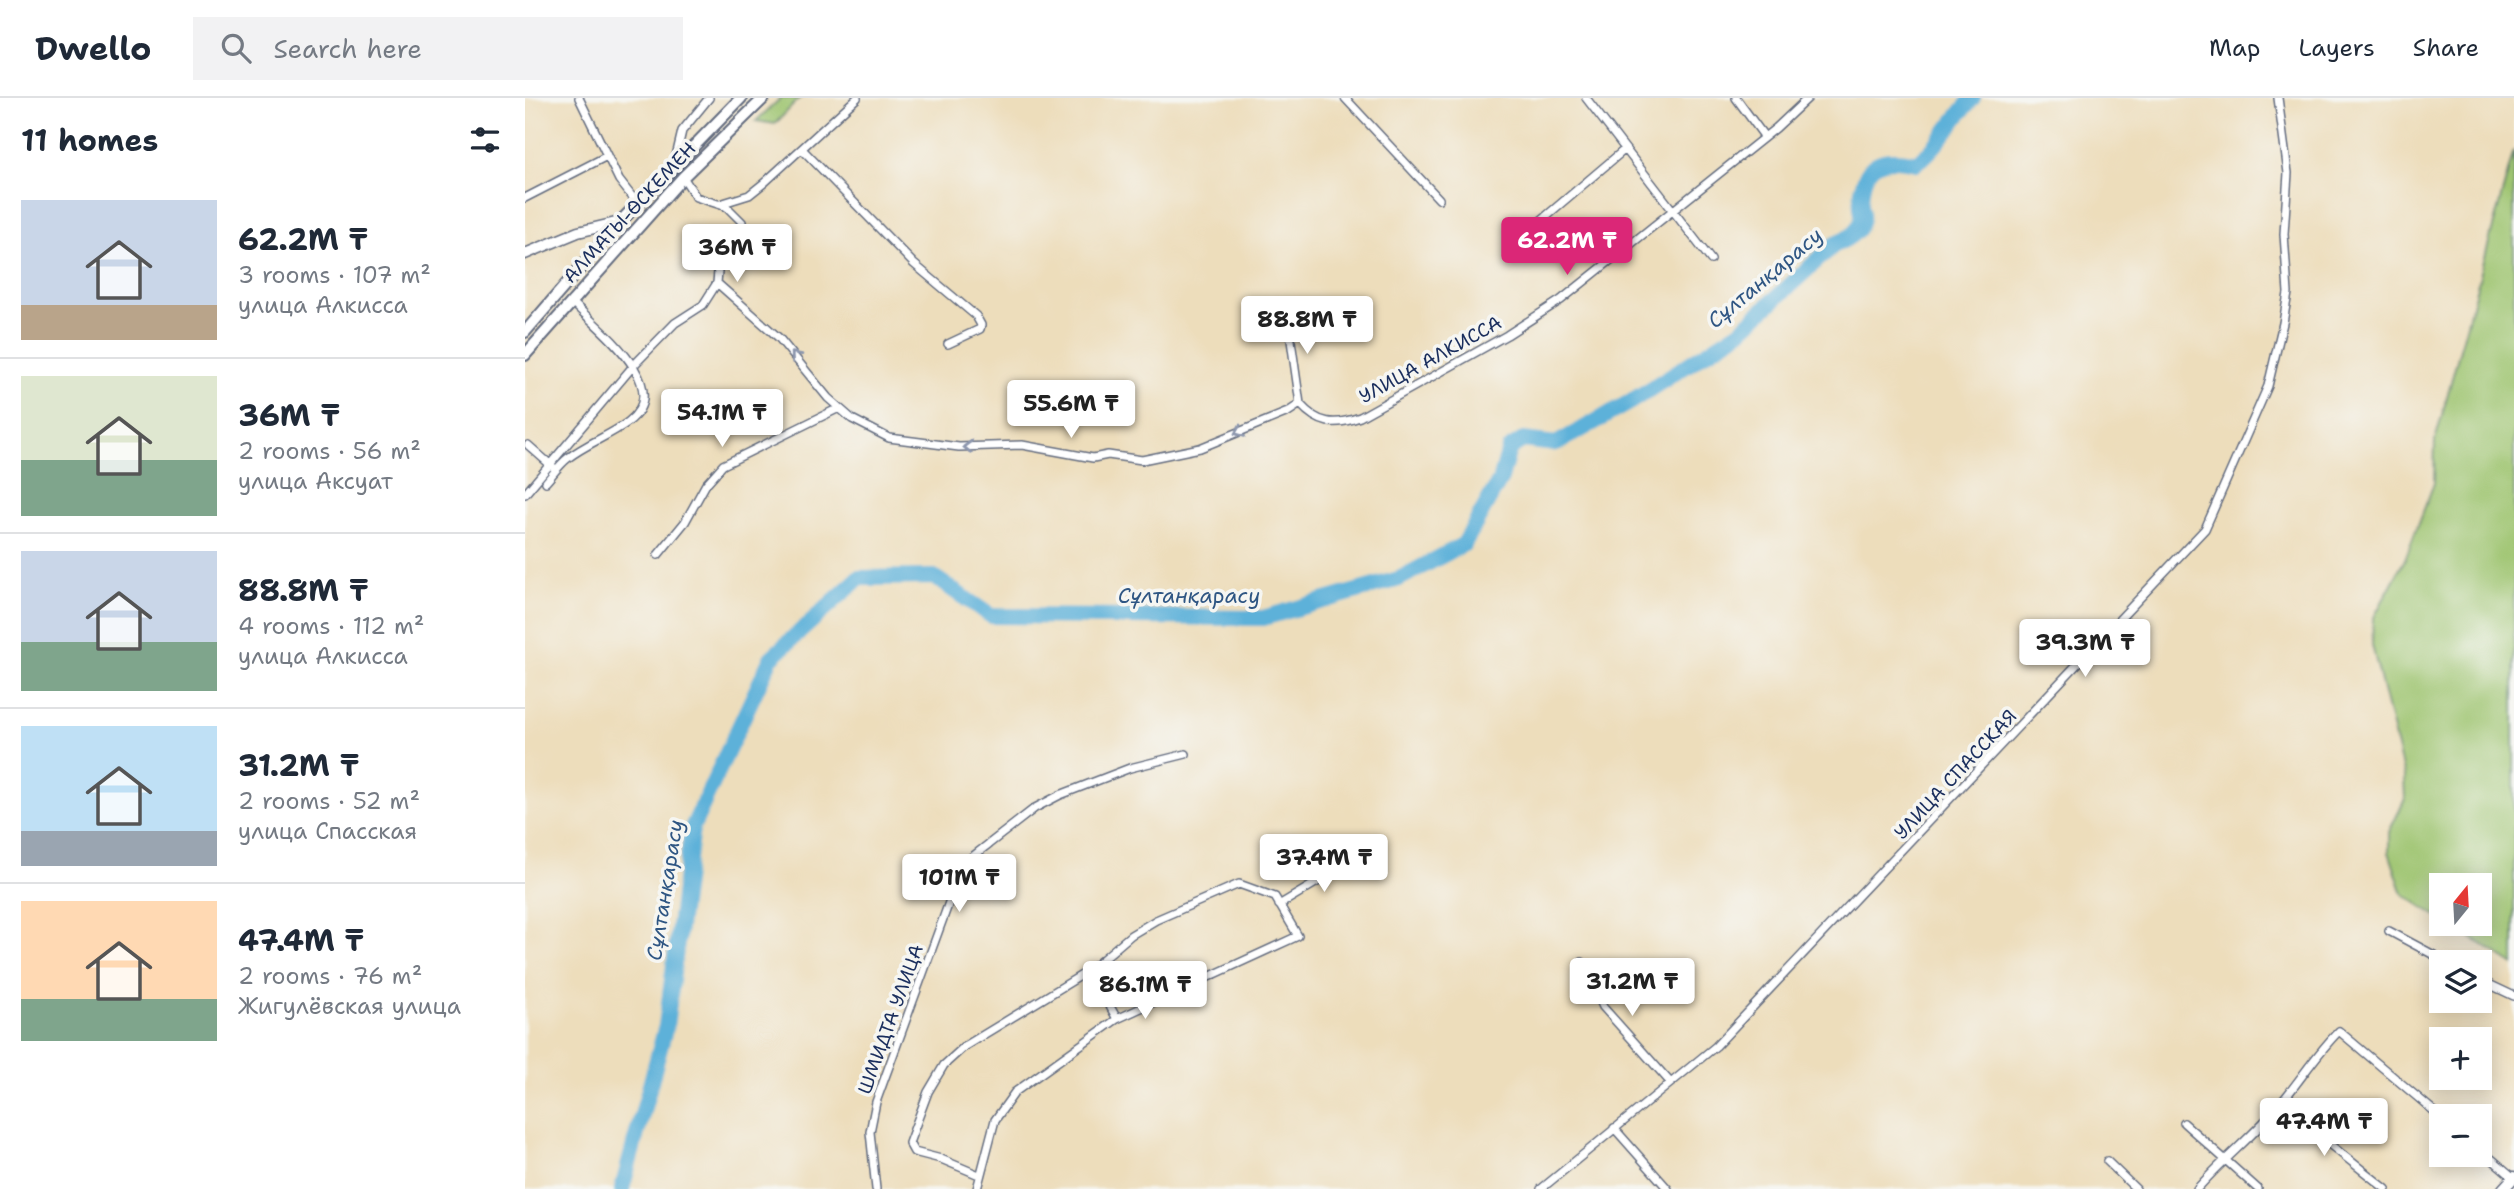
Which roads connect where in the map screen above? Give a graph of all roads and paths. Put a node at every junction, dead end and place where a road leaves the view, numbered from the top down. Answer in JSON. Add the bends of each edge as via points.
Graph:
{"nodes":[{"id":1,"x":579,"y":98,"type":"edge"},
{"id":2,"x":709,"y":98,"type":"edge"},
{"id":3,"x":741,"y":98,"type":"edge"},
{"id":4,"x":764,"y":98,"type":"edge"},
{"id":5,"x":857,"y":98,"type":"edge"},
{"id":6,"x":1345,"y":98,"type":"edge"},
{"id":7,"x":1586,"y":98,"type":"edge"},
{"id":8,"x":1736,"y":98,"type":"edge"},
{"id":9,"x":1808,"y":98,"type":"edge"},
{"id":10,"x":2278,"y":98,"type":"edge"},
{"id":11,"x":1764,"y":136,"type":"junction"},
{"id":12,"x":803,"y":150,"type":"junction"},
{"id":13,"x":1624,"y":150,"type":"junction"},
{"id":14,"x":607,"y":156,"type":"junction"},
{"id":15,"x":674,"y":166,"type":"junction"},
{"id":16,"x":683,"y":177,"type":"junction"},
{"id":17,"x":525,"y":198,"type":"edge"},
{"id":18,"x":1439,"y":199,"type":"dead end"},
{"id":19,"x":638,"y":204,"type":"junction"},
{"id":20,"x":720,"y":204,"type":"junction"},
{"id":21,"x":1671,"y":212,"type":"junction"},
{"id":22,"x":620,"y":222,"type":"junction"},
{"id":23,"x":1519,"y":239,"type":"dead end"},
{"id":24,"x":525,"y":254,"type":"edge"},
{"id":25,"x":1711,"y":260,"type":"dead end"},
{"id":26,"x":717,"y":283,"type":"junction"},
{"id":27,"x":571,"y":300,"type":"junction"},
{"id":28,"x":1287,"y":312,"type":"dead end"},
{"id":29,"x":525,"y":332,"type":"edge"},
{"id":30,"x":948,"y":344,"type":"dead end"},
{"id":31,"x":525,"y":355,"type":"edge"},
{"id":32,"x":634,"y":365,"type":"junction"},
{"id":33,"x":1300,"y":404,"type":"junction"},
{"id":34,"x":839,"y":408,"type":"junction"},
{"id":35,"x":528,"y":445,"type":"dead end"},
{"id":36,"x":553,"y":467,"type":"junction"},
{"id":37,"x":547,"y":482,"type":"dead end"},
{"id":38,"x":525,"y":494,"type":"edge"},
{"id":39,"x":658,"y":555,"type":"dead end"},
{"id":40,"x":1186,"y":754,"type":"dead end"},
{"id":41,"x":1355,"y":860,"type":"dead end"},
{"id":42,"x":1279,"y":905,"type":"junction"},
{"id":43,"x":2389,"y":931,"type":"dead end"},
{"id":44,"x":2429,"y":952,"type":"edge"},
{"id":45,"x":1582,"y":962,"type":"dead end"},
{"id":46,"x":1090,"y":970,"type":"junction"},
{"id":47,"x":2492,"y":986,"type":"edge"},
{"id":48,"x":2514,"y":996,"type":"edge"},
{"id":49,"x":1117,"y":1019,"type":"junction"},
{"id":50,"x":1670,"y":1082,"type":"junction"},
{"id":51,"x":2280,"y":1105,"type":"junction"},
{"id":52,"x":2429,"y":1107,"type":"edge"},
{"id":53,"x":2184,"y":1123,"type":"dead end"},
{"id":54,"x":1614,"y":1128,"type":"junction"},
{"id":55,"x":2224,"y":1158,"type":"junction"},
{"id":56,"x":2492,"y":1159,"type":"edge"},
{"id":57,"x":2107,"y":1161,"type":"dead end"},
{"id":58,"x":979,"y":1175,"type":"junction"},
{"id":59,"x":2514,"y":1178,"type":"edge"},
{"id":60,"x":876,"y":1189,"type":"edge"},
{"id":61,"x":977,"y":1189,"type":"edge"},
{"id":62,"x":1541,"y":1189,"type":"edge"},
{"id":63,"x":1668,"y":1189,"type":"edge"},
{"id":64,"x":2136,"y":1189,"type":"edge"},
{"id":65,"x":2197,"y":1189,"type":"edge"},
{"id":66,"x":2258,"y":1189,"type":"edge"},
{"id":67,"x":2386,"y":1189,"type":"edge"},
{"id":68,"x":2503,"y":1189,"type":"edge"}],
"edges":[{"from":1,"to":14,"type":"street"},
{"from":2,"to":15,"type":"street","via":[[682,131]]},
{"from":3,"to":15,"type":"main road","name":"АЛМАТЫ-ӨСКЕМЕН"},
{"from":4,"to":16,"type":"main road","name":"АЛМАТЫ-ӨСКЕМЕН"},
{"from":5,"to":12,"type":"street"},
{"from":6,"to":18,"type":"street"},
{"from":7,"to":13,"type":"street"},
{"from":8,"to":11,"type":"street"},
{"from":9,"to":11,"type":"street","name":"УЛИЦА АЛКИССА"},
{"from":10,"to":50,"type":"street","name":"УЛИЦА СПАССКАЯ","via":[[2288,173],[2284,234],[2288,293],[2283,323],[2268,386],[2206,529],[1786,975],[1716,1045]]},
{"from":11,"to":21,"type":"street","name":"УЛИЦА АЛКИССА"},
{"from":12,"to":20,"type":"street","via":[[749,195]]},
{"from":12,"to":30,"type":"street","via":[[915,264],[976,316],[980,329]]},
{"from":13,"to":21,"type":"street"},
{"from":13,"to":23,"type":"street"},
{"from":14,"to":17,"type":"street"},
{"from":14,"to":19,"type":"street"},
{"from":15,"to":19,"type":"main road","name":"АЛМАТЫ-ӨСКЕМЕН"},
{"from":16,"to":20,"type":"street","via":[[696,197]]},
{"from":16,"to":27,"type":"main road","name":"АЛМАТЫ-ӨСКЕМЕН"},
{"from":19,"to":22,"type":"main road","name":"АЛМАТЫ-ӨСКЕМЕН"},
{"from":20,"to":26,"type":"street","via":[[742,222],[742,230],[719,260]]},
{"from":21,"to":25,"type":"street"},
{"from":21,"to":33,"type":"street","name":"УЛИЦА АЛКИССА","via":[[1561,300],[1360,417],[1324,423]]},
{"from":22,"to":24,"type":"street","via":[[578,232]]},
{"from":22,"to":29,"type":"main road","name":"АЛМАТЫ-ӨСКЕМЕН"},
{"from":26,"to":32,"type":"street","via":[[702,305],[675,323]]},
{"from":34,"to":26,"type":"street","one_way":true,"via":[[779,338]]},
{"from":27,"to":31,"type":"main road","name":"АЛМАТЫ-ӨСКЕМЕН"},
{"from":27,"to":32,"type":"street"},
{"from":28,"to":33,"type":"street"},
{"from":32,"to":36,"type":"street"},
{"from":32,"to":36,"type":"street","via":[[645,396],[629,422]]},
{"from":33,"to":34,"type":"street","one_way":true,"via":[[1200,447],[1142,460],[1108,455],[1093,458],[1022,445],[959,447],[889,438],[871,432]]},
{"from":34,"to":39,"type":"street","via":[[723,465]]},
{"from":35,"to":36,"type":"street"},
{"from":36,"to":37,"type":"street"},
{"from":36,"to":38,"type":"street"},
{"from":40,"to":60,"type":"street","name":"ШМИДТА УЛИЦА","via":[[1130,768],[1060,795],[1035,808],[963,864],[876,1102],[870,1132]]},
{"from":41,"to":42,"type":"street"},
{"from":42,"to":46,"type":"street","via":[[1275,897],[1239,884],[1156,920]]},
{"from":42,"to":49,"type":"street","via":[[1298,936]]},
{"from":43,"to":44,"type":"street"},
{"from":45,"to":50,"type":"street","via":[[1603,1006]]},
{"from":46,"to":49,"type":"street"},
{"from":46,"to":58,"type":"street","via":[[965,1046],[944,1065],[928,1092],[909,1143],[914,1152]]},
{"from":47,"to":48,"type":"street"},
{"from":49,"to":58,"type":"street","via":[[1004,1104]]},
{"from":50,"to":54,"type":"street","name":"УЛИЦА СПАССКАЯ"},
{"from":51,"to":52,"type":"street","via":[[2339,1031]]},
{"from":51,"to":55,"type":"street"},
{"from":51,"to":67,"type":"street"},
{"from":53,"to":55,"type":"street"},
{"from":54,"to":62,"type":"street","name":"УЛИЦА СПАССКАЯ"},
{"from":54,"to":63,"type":"street"},
{"from":55,"to":65,"type":"street"},
{"from":55,"to":66,"type":"street"},
{"from":56,"to":59,"type":"street"},
{"from":57,"to":64,"type":"street"},
{"from":58,"to":61,"type":"street"},
{"from":59,"to":68,"type":"street"}]}
